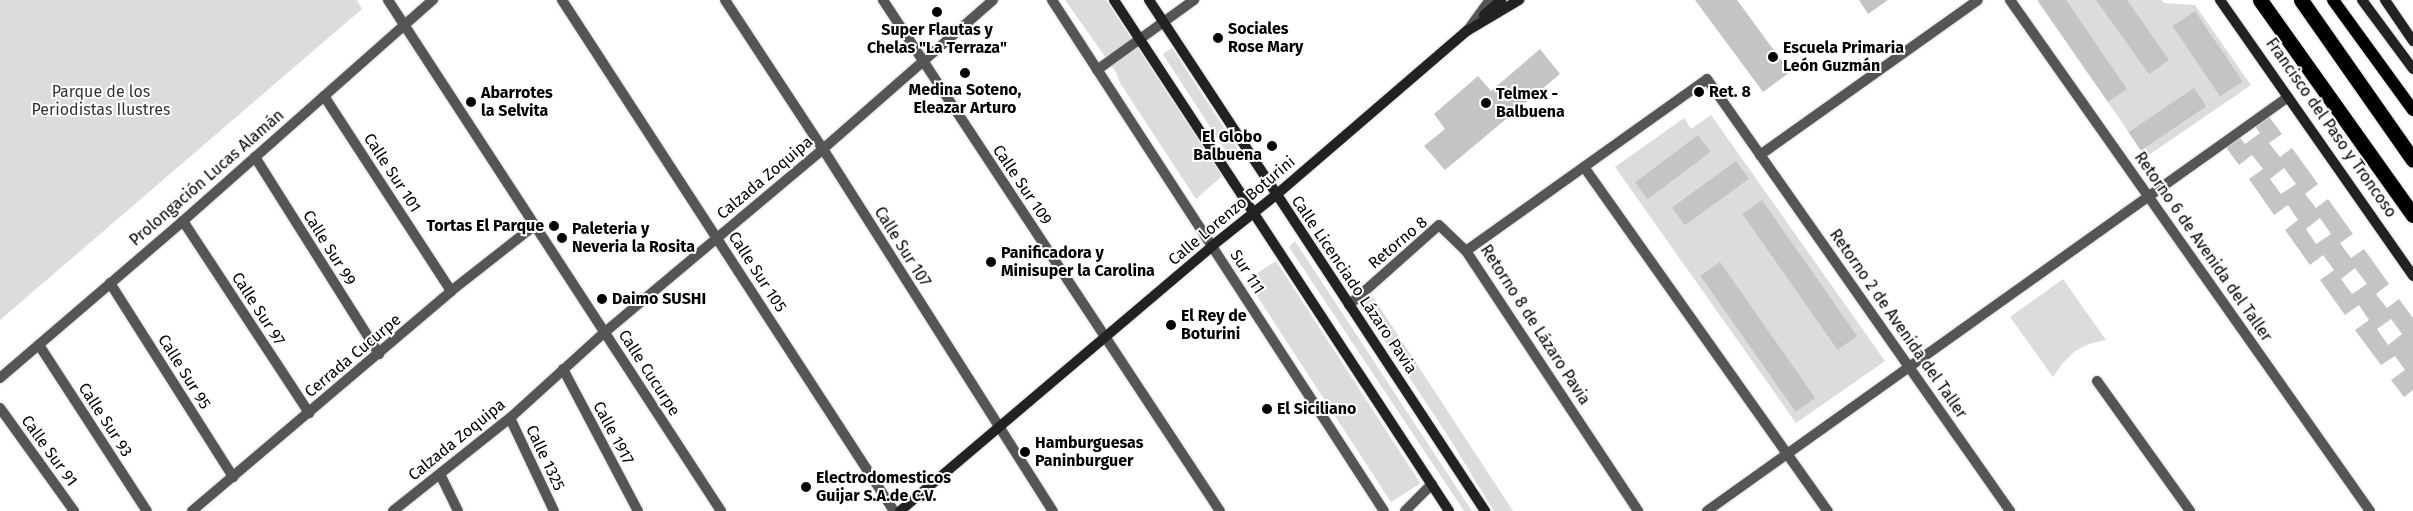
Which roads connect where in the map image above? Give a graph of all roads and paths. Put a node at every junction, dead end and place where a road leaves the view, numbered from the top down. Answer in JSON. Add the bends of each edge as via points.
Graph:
{"nodes":[{"id":1,"x":388,"y":0,"type":"edge"},
{"id":2,"x":433,"y":0,"type":"edge"},
{"id":3,"x":562,"y":0,"type":"edge"},
{"id":4,"x":725,"y":0,"type":"edge"},
{"id":5,"x":883,"y":0,"type":"edge"},
{"id":6,"x":993,"y":0,"type":"edge"},
{"id":7,"x":1052,"y":0,"type":"edge"},
{"id":8,"x":1114,"y":0,"type":"edge"},
{"id":9,"x":1149,"y":0,"type":"edge"},
{"id":10,"x":1194,"y":0,"type":"edge"},
{"id":11,"x":1490,"y":0,"type":"edge"},
{"id":12,"x":1501,"y":0,"type":"edge"},
{"id":13,"x":1520,"y":0,"type":"edge"},
{"id":14,"x":1978,"y":0,"type":"edge"},
{"id":15,"x":2010,"y":0,"type":"edge"},
{"id":16,"x":2220,"y":0,"type":"edge"},
{"id":17,"x":2260,"y":0,"type":"edge"},
{"id":18,"x":2301,"y":0,"type":"edge"},
{"id":19,"x":2333,"y":0,"type":"edge"},
{"id":20,"x":2362,"y":0,"type":"edge"},
{"id":21,"x":2385,"y":0,"type":"edge"},
{"id":22,"x":1163,"y":22,"type":"junction"},
{"id":23,"x":404,"y":24,"type":"junction"},
{"id":24,"x":1467,"y":31,"type":"junction"},
{"id":25,"x":1139,"y":39,"type":"junction"},
{"id":26,"x":2413,"y":41,"type":"edge"},
{"id":27,"x":922,"y":62,"type":"junction"},
{"id":28,"x":2413,"y":69,"type":"edge"},
{"id":29,"x":1097,"y":70,"type":"junction"},
{"id":30,"x":1707,"y":79,"type":"joint"},
{"id":31,"x":324,"y":96,"type":"junction"},
{"id":32,"x":2288,"y":97,"type":"junction"},
{"id":33,"x":2413,"y":110,"type":"edge"},
{"id":34,"x":823,"y":150,"type":"junction"},
{"id":35,"x":1760,"y":155,"type":"junction"},
{"id":36,"x":255,"y":156,"type":"junction"},
{"id":37,"x":2413,"y":160,"type":"edge"},
{"id":38,"x":1584,"y":167,"type":"junction"},
{"id":39,"x":1276,"y":195,"type":"junction"},
{"id":40,"x":2149,"y":196,"type":"junction"},
{"id":41,"x":1253,"y":214,"type":"junction"},
{"id":42,"x":2413,"y":215,"type":"edge"},
{"id":43,"x":183,"y":221,"type":"junction"},
{"id":44,"x":534,"y":226,"type":"junction"},
{"id":45,"x":716,"y":237,"type":"junction"},
{"id":46,"x":1212,"y":246,"type":"junction"},
{"id":47,"x":1466,"y":251,"type":"junction"},
{"id":48,"x":2413,"y":276,"type":"edge"},
{"id":49,"x":110,"y":284,"type":"junction"},
{"id":50,"x":451,"y":291,"type":"junction"},
{"id":51,"x":1349,"y":305,"type":"junction"},
{"id":52,"x":605,"y":332,"type":"junction"},
{"id":53,"x":1106,"y":338,"type":"junction"},
{"id":54,"x":39,"y":345,"type":"junction"},
{"id":55,"x":379,"y":354,"type":"junction"},
{"id":56,"x":1909,"y":367,"type":"junction"},
{"id":57,"x":563,"y":368,"type":"junction"},
{"id":58,"x":0,"y":378,"type":"edge"},
{"id":59,"x":2097,"y":381,"type":"dead end"},
{"id":60,"x":0,"y":408,"type":"edge"},
{"id":61,"x":309,"y":413,"type":"junction"},
{"id":62,"x":510,"y":418,"type":"junction"},
{"id":63,"x":999,"y":429,"type":"junction"},
{"id":64,"x":1787,"y":454,"type":"junction"},
{"id":65,"x":440,"y":474,"type":"junction"},
{"id":66,"x":233,"y":477,"type":"junction"},
{"id":67,"x":1432,"y":484,"type":"junction"},
{"id":68,"x":636,"y":510,"type":"edge"},
{"id":69,"x":74,"y":511,"type":"edge"},
{"id":70,"x":147,"y":511,"type":"edge"},
{"id":71,"x":192,"y":511,"type":"edge"},
{"id":72,"x":393,"y":511,"type":"edge"},
{"id":73,"x":458,"y":511,"type":"edge"},
{"id":74,"x":554,"y":511,"type":"edge"},
{"id":75,"x":721,"y":511,"type":"edge"},
{"id":76,"x":894,"y":511,"type":"edge"},
{"id":77,"x":900,"y":511,"type":"edge"},
{"id":78,"x":1054,"y":511,"type":"edge"},
{"id":79,"x":1220,"y":511,"type":"edge"},
{"id":80,"x":1384,"y":511,"type":"edge"},
{"id":81,"x":1404,"y":511,"type":"edge"},
{"id":82,"x":1449,"y":511,"type":"edge"},
{"id":83,"x":1485,"y":511,"type":"edge"},
{"id":84,"x":1638,"y":511,"type":"edge"},
{"id":85,"x":1707,"y":511,"type":"edge"},
{"id":86,"x":1828,"y":511,"type":"edge"},
{"id":87,"x":2010,"y":511,"type":"edge"},
{"id":88,"x":2190,"y":511,"type":"edge"},
{"id":89,"x":2370,"y":511,"type":"edge"}],
"edges":[{"from":1,"to":23,"type":"street","name":"Calle Cucurpe"},
{"from":2,"to":23,"type":"street","name":"Prolongación Lucas Alamán"},
{"from":3,"to":45,"type":"street","name":"Calle Sur 105"},
{"from":4,"to":34,"type":"street","name":"Calle Sur 107"},
{"from":5,"to":27,"type":"street","name":"Calle Sur 109"},
{"from":6,"to":27,"type":"street","name":"Calzada Zoquipa"},
{"from":7,"to":29,"type":"street","name":"Sur 111"},
{"from":8,"to":25,"type":"main road"},
{"from":9,"to":22,"type":"main road","name":"Calle Licenciado Lázaro Pavia"},
{"from":10,"to":22,"type":"street"},
{"from":11,"to":24,"type":"street"},
{"from":12,"to":24,"type":"main road"},
{"from":13,"to":24,"type":"main road","name":"Calle Lorenzo Boturini"},
{"from":14,"to":35,"type":"street"},
{"from":15,"to":40,"type":"street","name":"Retorno 6 de Avenida del Taller"},
{"from":16,"to":32,"type":"main road","name":"Francisco del Paso y Troncoso"},
{"from":17,"to":42,"type":"highway","name":"Francisco del Paso y Troncoso"},
{"from":18,"to":37,"type":"highway"},
{"from":19,"to":33,"type":"main road"},
{"from":20,"to":28,"type":"main road"},
{"from":21,"to":26,"type":"main road"},
{"from":22,"to":25,"type":"street"},
{"from":22,"to":39,"type":"main road","name":"Calle Licenciado Lázaro Pavia"},
{"from":23,"to":31,"type":"street","name":"Prolongación Lucas Alamán"},
{"from":23,"to":44,"type":"street","name":"Calle Cucurpe"},
{"from":24,"to":39,"type":"main road","name":"Calle Lorenzo Boturini"},
{"from":25,"to":29,"type":"street"},
{"from":25,"to":41,"type":"main road"},
{"from":27,"to":34,"type":"street","name":"Calzada Zoquipa"},
{"from":27,"to":53,"type":"street","name":"Calle Sur 109"},
{"from":29,"to":46,"type":"street","name":"Sur 111"},
{"from":30,"to":35,"type":"street","name":"Retorno 2 de Avenida del Taller"},
{"from":30,"to":38,"type":"street","name":"Retorno 8 de Lázaro Pavia"},
{"from":31,"to":36,"type":"street","name":"Prolongación Lucas Alamán"},
{"from":31,"to":50,"type":"street","name":"Calle Sur 101"},
{"from":32,"to":40,"type":"street"},
{"from":32,"to":48,"type":"main road","name":"Francisco del Paso y Troncoso"},
{"from":34,"to":45,"type":"street","name":"Calzada Zoquipa"},
{"from":34,"to":63,"type":"street","name":"Calle Sur 107"},
{"from":35,"to":56,"type":"street","name":"Retorno 2 de Avenida del Taller"},
{"from":36,"to":43,"type":"street","name":"Prolongación Lucas Alamán"},
{"from":36,"to":55,"type":"street","name":"Calle Sur 99"},
{"from":38,"to":47,"type":"street","name":"Retorno 8 de Lázaro Pavia"},
{"from":38,"to":64,"type":"street"},
{"from":39,"to":41,"type":"main road","name":"Calle Lorenzo Boturini"},
{"from":39,"to":51,"type":"main road","name":"Calle Licenciado Lázaro Pavia"},
{"from":40,"to":56,"type":"street"},
{"from":40,"to":89,"type":"street","name":"Retorno 6 de Avenida del Taller"},
{"from":41,"to":46,"type":"main road","name":"Calle Lorenzo Boturini"},
{"from":41,"to":67,"type":"main road"},
{"from":43,"to":49,"type":"street","name":"Prolongación Lucas Alamán"},
{"from":43,"to":61,"type":"street","name":"Calle Sur 97"},
{"from":44,"to":50,"type":"street","name":"Cerrada Cucurpe"},
{"from":44,"to":52,"type":"street","name":"Calle Cucurpe"},
{"from":45,"to":52,"type":"street","name":"Calzada Zoquipa"},
{"from":45,"to":76,"type":"street","name":"Calle Sur 105"},
{"from":46,"to":53,"type":"main road","name":"Calle Lorenzo Boturini"},
{"from":46,"to":80,"type":"street","name":"Sur 111"},
{"from":47,"to":51,"type":"street","name":"Retorno 8","via":[[1439,225]]},
{"from":47,"to":84,"type":"street","name":"Retorno 8 de Lázaro Pavia"},
{"from":49,"to":54,"type":"street","name":"Prolongación Lucas Alamán"},
{"from":49,"to":66,"type":"street","name":"Calle Sur 95"},
{"from":50,"to":55,"type":"street","name":"Cerrada Cucurpe"},
{"from":51,"to":83,"type":"main road","name":"Calle Licenciado Lázaro Pavia"},
{"from":52,"to":57,"type":"street","name":"Calzada Zoquipa"},
{"from":52,"to":75,"type":"street","name":"Calle Cucurpe"},
{"from":53,"to":63,"type":"main road","name":"Calle Lorenzo Boturini"},
{"from":53,"to":79,"type":"street","name":"Calle Sur 109"},
{"from":54,"to":58,"type":"street","name":"Prolongación Lucas Alamán"},
{"from":54,"to":70,"type":"street","name":"Calle Sur 93"},
{"from":55,"to":61,"type":"street","name":"Cerrada Cucurpe"},
{"from":56,"to":64,"type":"street"},
{"from":56,"to":87,"type":"street","name":"Retorno 2 de Avenida del Taller"},
{"from":57,"to":62,"type":"street","name":"Calzada Zoquipa"},
{"from":57,"to":68,"type":"street","name":"Calle 1917"},
{"from":59,"to":88,"type":"street"},
{"from":60,"to":69,"type":"street","name":"Calle Sur 91"},
{"from":61,"to":66,"type":"street","name":"Cerrada Cucurpe"},
{"from":62,"to":65,"type":"street","name":"Calzada Zoquipa"},
{"from":62,"to":74,"type":"street","name":"Calle 1325"},
{"from":63,"to":77,"type":"main road","name":"Calle Lorenzo Boturini"},
{"from":63,"to":78,"type":"street","name":"Calle Sur 107"},
{"from":64,"to":85,"type":"street"},
{"from":64,"to":86,"type":"street"},
{"from":65,"to":72,"type":"street","name":"Calzada Zoquipa"},
{"from":65,"to":73,"type":"street"},
{"from":66,"to":71,"type":"street","name":"Cerrada Cucurpe"},
{"from":67,"to":81,"type":"street"},
{"from":67,"to":82,"type":"main road"}]}
